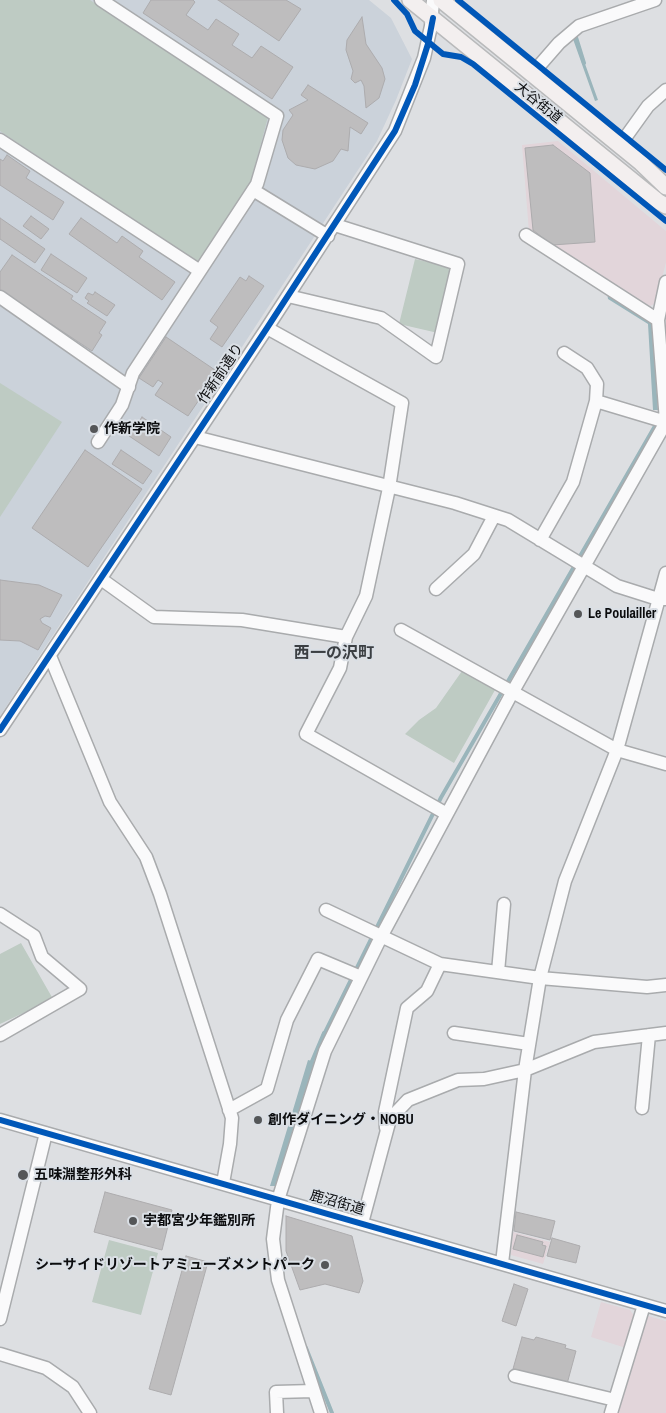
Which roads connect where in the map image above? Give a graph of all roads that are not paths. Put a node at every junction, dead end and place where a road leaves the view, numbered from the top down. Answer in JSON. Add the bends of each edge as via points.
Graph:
{"nodes":[{"id":1,"x":101,"y":0,"type":"edge"},
{"id":2,"x":410,"y":0,"type":"edge"},
{"id":3,"x":433,"y":0,"type":"edge"},
{"id":4,"x":441,"y":0,"type":"edge"},
{"id":5,"x":655,"y":0,"type":"edge"},
{"id":6,"x":432,"y":18,"type":"junction"},
{"id":7,"x":532,"y":74,"type":"junction"},
{"id":8,"x":666,"y":90,"type":"edge"},
{"id":9,"x":0,"y":140,"type":"edge"},
{"id":10,"x":620,"y":145,"type":"junction"},
{"id":11,"x":666,"y":187,"type":"edge"},
{"id":12,"x":253,"y":190,"type":"junction"},
{"id":13,"x":666,"y":206,"type":"edge"},
{"id":14,"x":331,"y":230,"type":"junction"},
{"id":15,"x":526,"y":235,"type":"dead end"},
{"id":16,"x":200,"y":271,"type":"junction"},
{"id":17,"x":666,"y":282,"type":"edge"},
{"id":18,"x":288,"y":296,"type":"junction"},
{"id":19,"x":0,"y":297,"type":"edge"},
{"id":20,"x":658,"y":320,"type":"junction"},
{"id":21,"x":267,"y":328,"type":"junction"},
{"id":22,"x":564,"y":353,"type":"dead end"},
{"id":23,"x":129,"y":387,"type":"junction"},
{"id":24,"x":596,"y":401,"type":"junction"},
{"id":25,"x":666,"y":421,"type":"edge"},
{"id":26,"x":195,"y":437,"type":"junction"},
{"id":27,"x":98,"y":442,"type":"dead end"},
{"id":28,"x":389,"y":488,"type":"junction"},
{"id":29,"x":494,"y":516,"type":"junction"},
{"id":30,"x":540,"y":540,"type":"junction"},
{"id":31,"x":585,"y":566,"type":"junction"},
{"id":32,"x":666,"y":573,"type":"edge"},
{"id":33,"x":101,"y":579,"type":"junction"},
{"id":34,"x":436,"y":589,"type":"dead end"},
{"id":35,"x":662,"y":599,"type":"edge"},
{"id":36,"x":401,"y":630,"type":"dead end"},
{"id":37,"x":346,"y":637,"type":"junction"},
{"id":38,"x":50,"y":656,"type":"junction"},
{"id":39,"x":512,"y":694,"type":"junction"},
{"id":40,"x":0,"y":730,"type":"edge"},
{"id":41,"x":617,"y":750,"type":"junction"},
{"id":42,"x":666,"y":764,"type":"edge"},
{"id":43,"x":447,"y":814,"type":"junction"},
{"id":44,"x":504,"y":904,"type":"dead end"},
{"id":45,"x":326,"y":910,"type":"dead end"},
{"id":46,"x":0,"y":914,"type":"edge"},
{"id":47,"x":381,"y":937,"type":"junction"},
{"id":48,"x":440,"y":964,"type":"junction"},
{"id":49,"x":498,"y":972,"type":"junction"},
{"id":50,"x":361,"y":977,"type":"junction"},
{"id":51,"x":540,"y":978,"type":"junction"},
{"id":52,"x":666,"y":985,"type":"edge"},
{"id":53,"x":454,"y":1033,"type":"dead end"},
{"id":54,"x":666,"y":1033,"type":"edge"},
{"id":55,"x":0,"y":1035,"type":"edge"},
{"id":56,"x":649,"y":1035,"type":"junction"},
{"id":57,"x":529,"y":1044,"type":"junction"},
{"id":58,"x":525,"y":1070,"type":"junction"},
{"id":59,"x":642,"y":1108,"type":"dead end"},
{"id":60,"x":229,"y":1110,"type":"junction"},
{"id":61,"x":0,"y":1120,"type":"edge"},
{"id":62,"x":386,"y":1132,"type":"junction"},
{"id":63,"x":46,"y":1133,"type":"junction"},
{"id":64,"x":222,"y":1183,"type":"junction"},
{"id":65,"x":278,"y":1200,"type":"junction"},
{"id":66,"x":362,"y":1223,"type":"junction"},
{"id":67,"x":502,"y":1263,"type":"junction"},
{"id":68,"x":644,"y":1305,"type":"junction"},
{"id":69,"x":666,"y":1311,"type":"edge"},
{"id":70,"x":0,"y":1319,"type":"edge"},
{"id":71,"x":0,"y":1354,"type":"edge"},
{"id":72,"x":515,"y":1376,"type":"dead end"},
{"id":73,"x":313,"y":1391,"type":"junction"},
{"id":74,"x":615,"y":1400,"type":"junction"},
{"id":75,"x":90,"y":1413,"type":"edge"},
{"id":76,"x":277,"y":1413,"type":"edge"},
{"id":77,"x":321,"y":1413,"type":"edge"},
{"id":78,"x":612,"y":1413,"type":"edge"}],
"edges":[{"from":1,"to":12,"type":"street","via":[[277,116]]},
{"from":2,"to":6,"type":"main road","name":"大谷街道"},
{"from":3,"to":6,"type":"street","name":"作新前通り"},
{"from":4,"to":7,"type":"main road","name":"大谷街道"},
{"from":5,"to":7,"type":"street","via":[[579,26]]},
{"from":6,"to":13,"type":"main road","name":"大谷街道"},
{"from":6,"to":14,"type":"street","name":"作新前通り","via":[[421,67],[395,131]]},
{"from":7,"to":10,"type":"main road","name":"大谷街道"},
{"from":8,"to":10,"type":"street","via":[[648,106]]},
{"from":9,"to":16,"type":"street"},
{"from":10,"to":11,"type":"main road","name":"大谷街道"},
{"from":12,"to":14,"type":"street"},
{"from":12,"to":16,"type":"street"},
{"from":14,"to":18,"type":"street","name":"作新前通り"},
{"from":14,"to":18,"type":"street","via":[[458,264],[436,358],[382,318]]},
{"from":15,"to":20,"type":"street"},
{"from":16,"to":23,"type":"street","via":[[133,373]]},
{"from":17,"to":20,"type":"street"},
{"from":18,"to":21,"type":"street","name":"作新前通り"},
{"from":19,"to":23,"type":"street"},
{"from":20,"to":25,"type":"street"},
{"from":21,"to":26,"type":"street","name":"作新前通り"},
{"from":21,"to":28,"type":"street","via":[[402,403]]},
{"from":22,"to":24,"type":"street","via":[[587,368],[597,384]]},
{"from":23,"to":27,"type":"street","via":[[122,405]]},
{"from":24,"to":25,"type":"street"},
{"from":24,"to":30,"type":"street","via":[[573,482]]},
{"from":25,"to":31,"type":"street"},
{"from":26,"to":28,"type":"street"},
{"from":26,"to":33,"type":"street","name":"作新前通り"},
{"from":28,"to":29,"type":"street","via":[[455,503]]},
{"from":28,"to":37,"type":"street","via":[[366,596]]},
{"from":29,"to":30,"type":"street","via":[[508,520]]},
{"from":29,"to":34,"type":"street","via":[[474,554]]},
{"from":30,"to":31,"type":"street"},
{"from":31,"to":35,"type":"street","via":[[617,586]]},
{"from":31,"to":39,"type":"street"},
{"from":32,"to":35,"type":"street"},
{"from":33,"to":37,"type":"street","via":[[154,617],[242,620]]},
{"from":33,"to":38,"type":"street","name":"作新前通り"},
{"from":35,"to":41,"type":"street"},
{"from":36,"to":39,"type":"street"},
{"from":37,"to":43,"type":"street","via":[[340,668],[306,734]]},
{"from":38,"to":40,"type":"street","name":"作新前通り"},
{"from":38,"to":60,"type":"street","via":[[110,802],[146,857]]},
{"from":39,"to":41,"type":"street"},
{"from":39,"to":43,"type":"street"},
{"from":41,"to":42,"type":"street"},
{"from":41,"to":51,"type":"street","via":[[565,880]]},
{"from":43,"to":47,"type":"street"},
{"from":44,"to":49,"type":"street"},
{"from":45,"to":47,"type":"street"},
{"from":46,"to":55,"type":"street","via":[[34,936],[42,957],[80,989]]},
{"from":47,"to":48,"type":"street"},
{"from":47,"to":50,"type":"street"},
{"from":48,"to":49,"type":"street"},
{"from":48,"to":62,"type":"street","via":[[427,991],[407,1008],[384,1112]]},
{"from":49,"to":51,"type":"street"},
{"from":50,"to":60,"type":"street","via":[[318,959],[287,1020],[267,1089]]},
{"from":50,"to":65,"type":"street","via":[[325,1051]]},
{"from":51,"to":52,"type":"street"},
{"from":51,"to":57,"type":"street"},
{"from":53,"to":57,"type":"street"},
{"from":54,"to":56,"type":"street"},
{"from":56,"to":58,"type":"street","via":[[594,1042]]},
{"from":56,"to":59,"type":"street"},
{"from":57,"to":58,"type":"street"},
{"from":58,"to":62,"type":"street","via":[[484,1079],[458,1080],[408,1100],[390,1119]]},
{"from":58,"to":67,"type":"street"},
{"from":60,"to":64,"type":"street","via":[[232,1118],[230,1144]]},
{"from":61,"to":63,"type":"street","name":"鹿沼街道"},
{"from":62,"to":66,"type":"street"},
{"from":63,"to":64,"type":"street","name":"鹿沼街道"},
{"from":63,"to":70,"type":"street"},
{"from":64,"to":65,"type":"street","name":"鹿沼街道"},
{"from":65,"to":66,"type":"street","name":"鹿沼街道"},
{"from":65,"to":73,"type":"street","via":[[273,1239],[275,1270]]},
{"from":66,"to":67,"type":"street","name":"鹿沼街道"},
{"from":67,"to":68,"type":"street","name":"鹿沼街道"},
{"from":68,"to":69,"type":"street","name":"鹿沼街道"},
{"from":68,"to":74,"type":"street"},
{"from":71,"to":75,"type":"street","via":[[46,1368],[73,1387]]},
{"from":72,"to":74,"type":"street"},
{"from":73,"to":76,"type":"street","via":[[276,1392]]},
{"from":73,"to":77,"type":"street"},
{"from":74,"to":78,"type":"street"}]}
